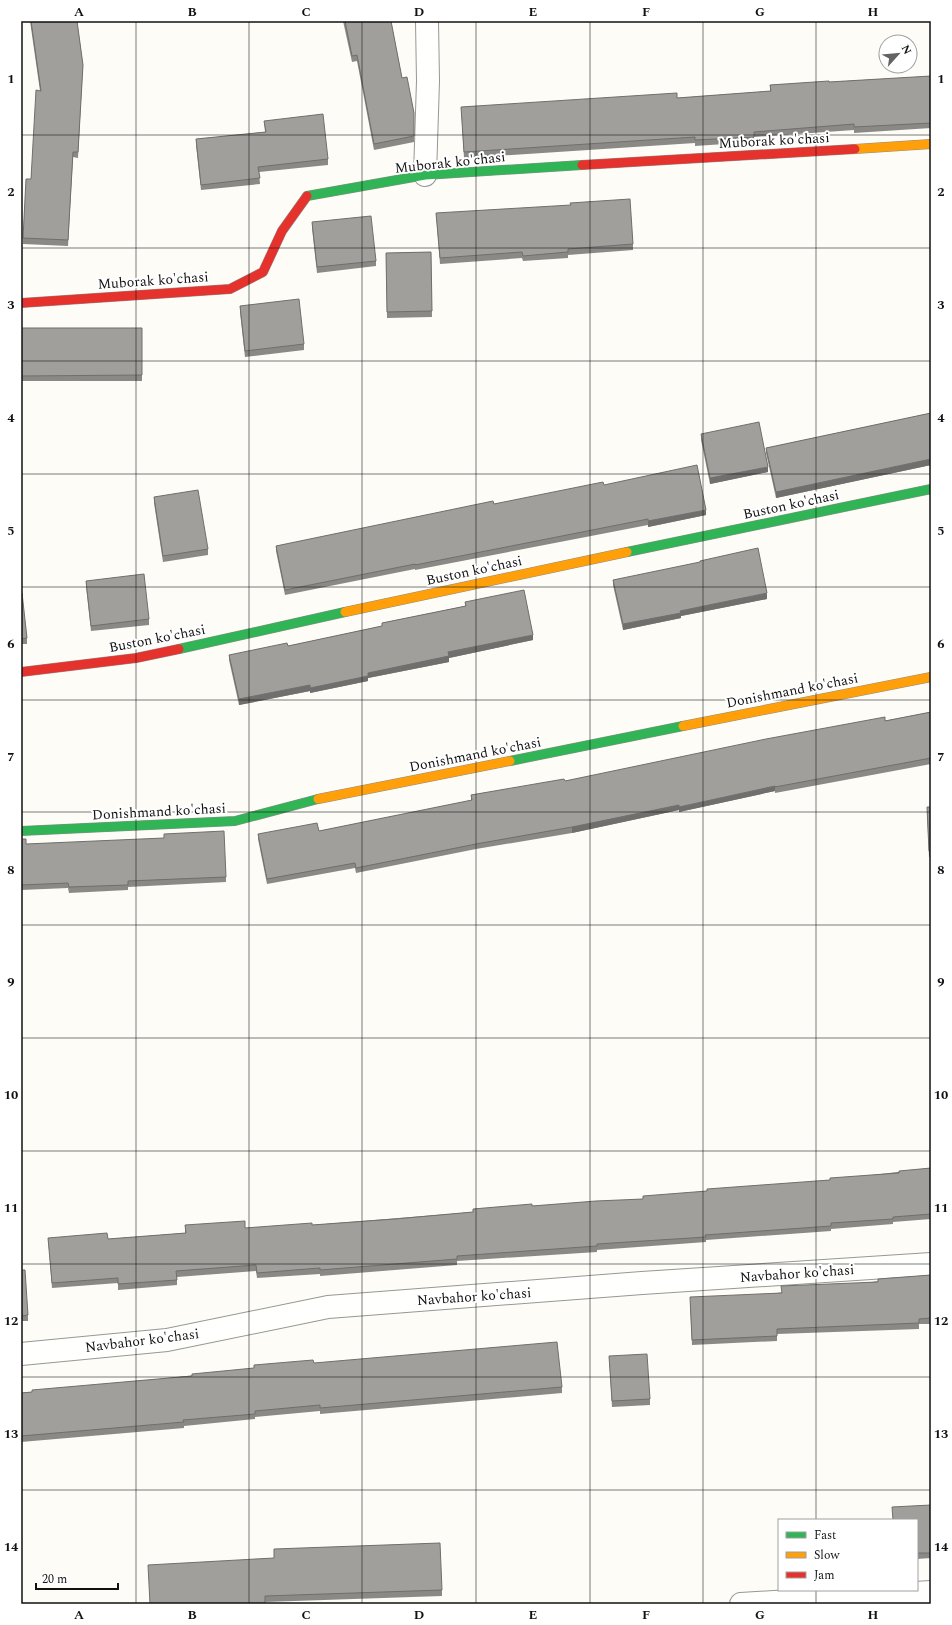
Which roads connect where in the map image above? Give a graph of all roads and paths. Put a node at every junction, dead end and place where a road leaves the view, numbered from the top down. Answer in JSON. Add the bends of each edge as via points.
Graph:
{"nodes":[{"id":1,"x":427,"y":21,"type":"edge"},
{"id":2,"x":931,"y":144,"type":"edge"},
{"id":3,"x":425,"y":175,"type":"junction"},
{"id":4,"x":21,"y":303,"type":"edge"},
{"id":5,"x":931,"y":489,"type":"edge"},
{"id":6,"x":21,"y":672,"type":"edge"},
{"id":7,"x":931,"y":677,"type":"edge"},
{"id":8,"x":21,"y":831,"type":"edge"},
{"id":9,"x":931,"y":1264,"type":"edge"},
{"id":10,"x":21,"y":1354,"type":"edge"},
{"id":11,"x":931,"y":1592,"type":"edge"},
{"id":12,"x":741,"y":1604,"type":"edge"}],
"edges":[{"from":1,"to":3,"type":"street"},
{"from":2,"to":3,"type":"street","name":"Muborak ko'chasi"},
{"from":3,"to":4,"type":"street","name":"Muborak ko'chasi","via":[[306,196],[282,230],[263,272],[230,289]]},
{"from":5,"to":6,"type":"street","name":"Buston ko'chasi","via":[[478,583],[136,658]]},
{"from":7,"to":8,"type":"street","name":"Donishmand ko'chasi","via":[[325,798],[235,821]]},
{"from":9,"to":10,"type":"street","name":"Navbahor ko'chasi","via":[[328,1307],[167,1340]]},
{"from":11,"to":12,"type":"street"}]}
